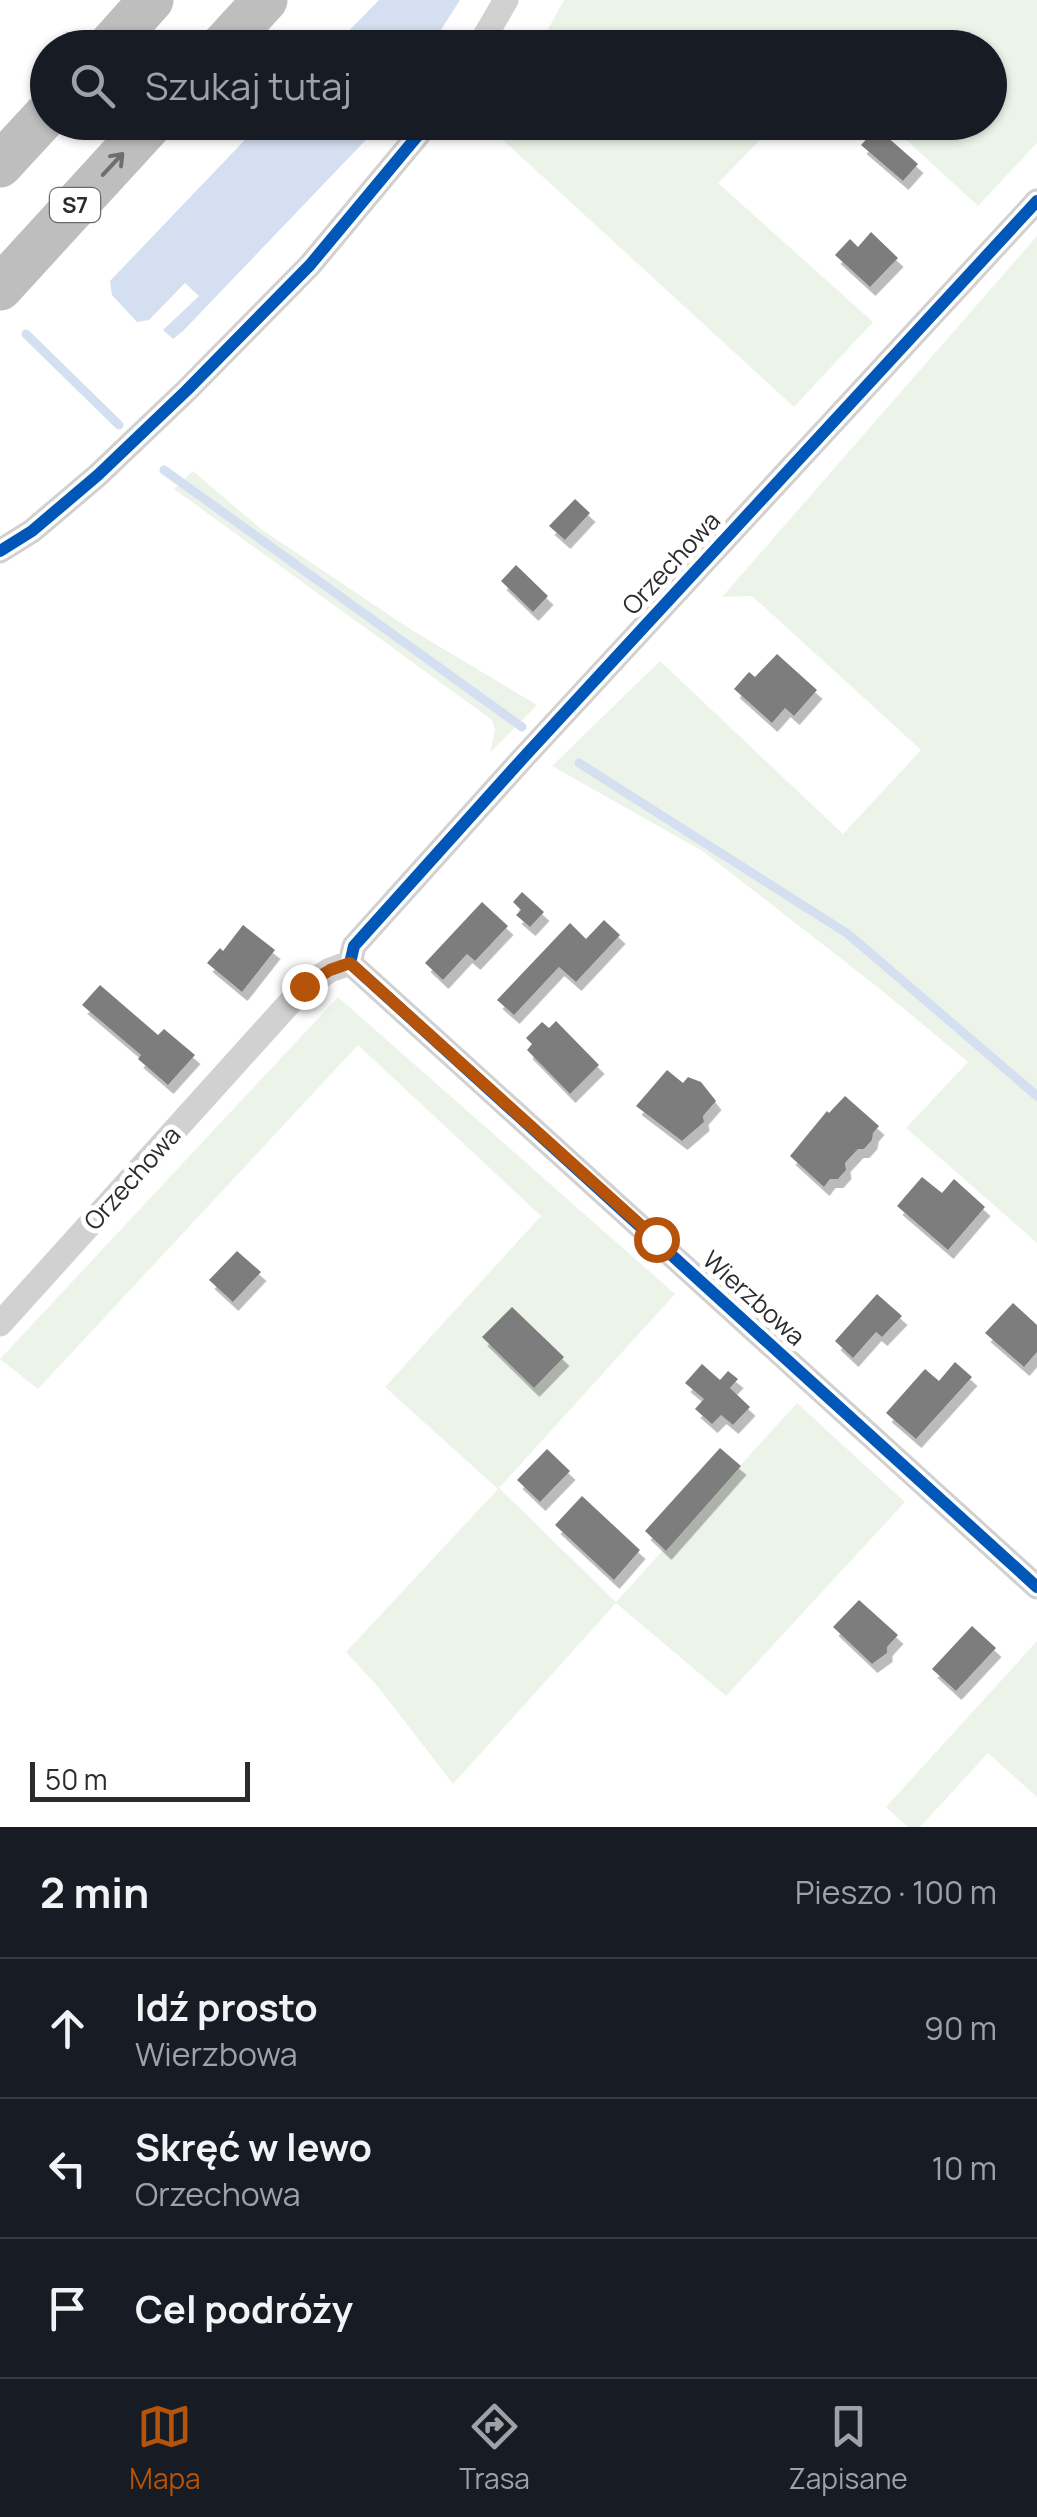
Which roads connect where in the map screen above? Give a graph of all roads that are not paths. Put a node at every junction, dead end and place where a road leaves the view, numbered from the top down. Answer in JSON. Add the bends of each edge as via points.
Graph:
{"nodes":[{"id":1,"x":151,"y":0,"type":"edge"},
{"id":2,"x":265,"y":0,"type":"edge"},
{"id":3,"x":506,"y":0,"type":"edge"},
{"id":4,"x":124,"y":30,"type":"edge"},
{"id":5,"x":238,"y":30,"type":"edge"},
{"id":6,"x":488,"y":30,"type":"edge"},
{"id":7,"x":30,"y":132,"type":"edge"},
{"id":8,"x":136,"y":140,"type":"edge"},
{"id":9,"x":414,"y":140,"type":"edge"},
{"id":10,"x":0,"y":165,"type":"edge"},
{"id":11,"x":1037,"y":202,"type":"edge"},
{"id":12,"x":0,"y":288,"type":"edge"},
{"id":13,"x":0,"y":551,"type":"edge"},
{"id":14,"x":350,"y":963,"type":"junction"},
{"id":15,"x":0,"y":1324,"type":"edge"},
{"id":16,"x":1037,"y":1587,"type":"edge"}],
"edges":[{"from":1,"to":4,"type":"highway"},
{"from":2,"to":5,"type":"highway"},
{"from":3,"to":6,"type":"street"},
{"from":7,"to":10,"type":"highway"},
{"from":12,"to":8,"type":"highway","number":"S7","one_way":true},
{"from":9,"to":13,"type":"street","via":[[310,265],[187,390],[98,475]]},
{"from":11,"to":14,"type":"street","name":"Orzechowa","via":[[498,786],[354,946]]},
{"from":14,"to":15,"type":"street","name":"Orzechowa","via":[[304,986]]},
{"from":14,"to":16,"type":"street","name":"Wierzbowa"}]}
